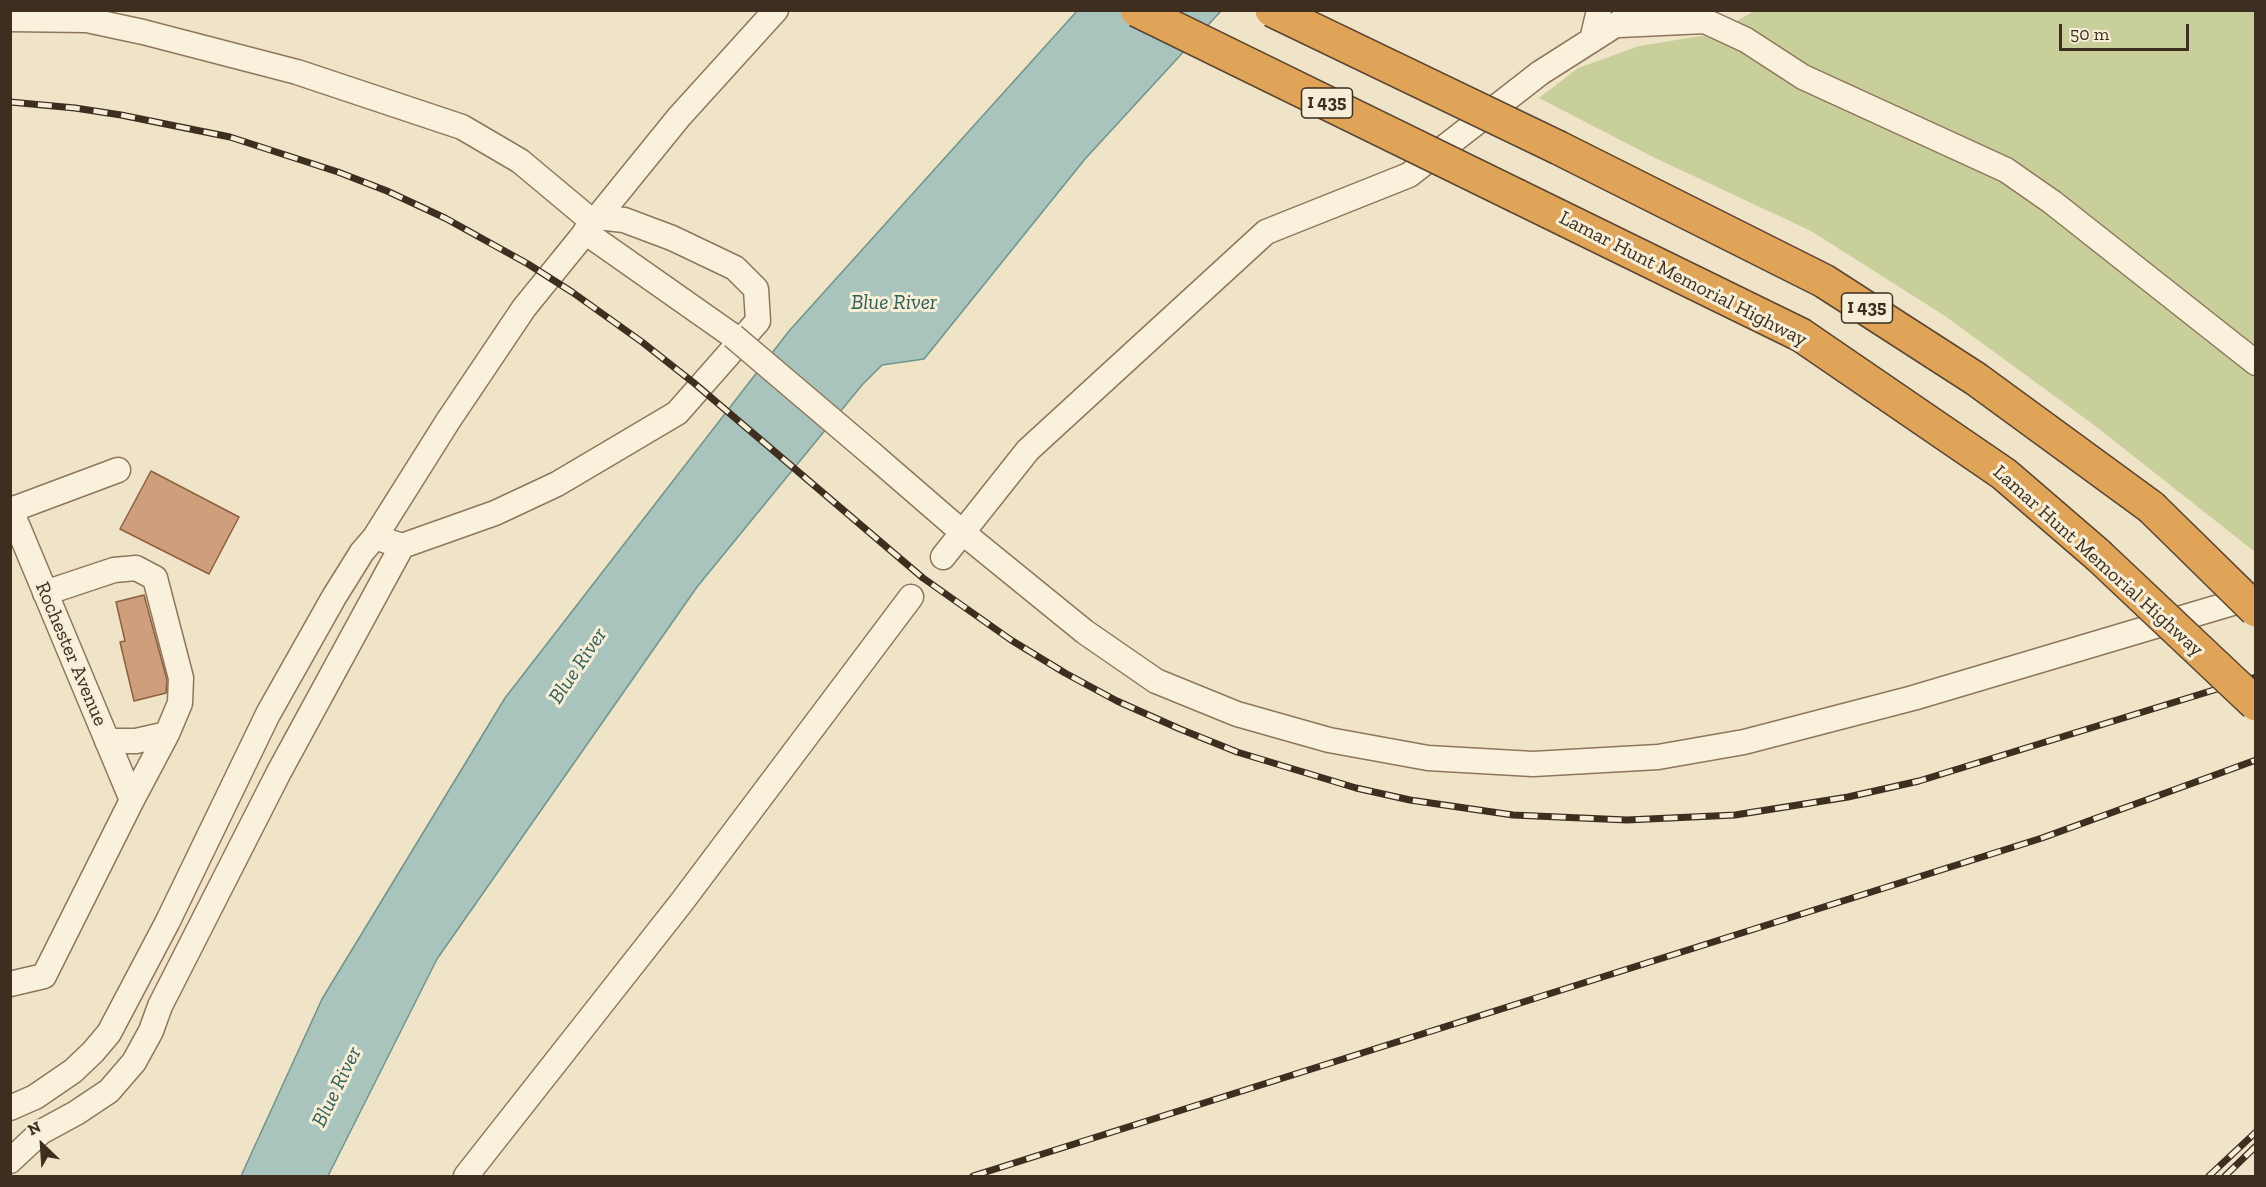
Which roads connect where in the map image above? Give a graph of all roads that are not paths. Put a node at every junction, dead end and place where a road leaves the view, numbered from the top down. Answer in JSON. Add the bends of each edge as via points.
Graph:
{"nodes":[{"id":1,"x":776,"y":10,"type":"edge"},
{"id":2,"x":1137,"y":10,"type":"edge"},
{"id":3,"x":1272,"y":10,"type":"edge"},
{"id":4,"x":1639,"y":10,"type":"edge"},
{"id":5,"x":1608,"y":18,"type":"edge"},
{"id":6,"x":10,"y":19,"type":"edge"},
{"id":7,"x":592,"y":224,"type":"junction"},
{"id":8,"x":2256,"y":363,"type":"edge"},
{"id":9,"x":118,"y":470,"type":"dead end"},
{"id":10,"x":11,"y":509,"type":"edge"},
{"id":11,"x":962,"y":532,"type":"junction"},
{"id":12,"x":375,"y":537,"type":"junction"},
{"id":13,"x":402,"y":546,"type":"junction"},
{"id":14,"x":942,"y":557,"type":"dead end"},
{"id":15,"x":45,"y":593,"type":"junction"},
{"id":16,"x":2256,"y":596,"type":"edge"},
{"id":17,"x":911,"y":597,"type":"dead end"},
{"id":18,"x":2256,"y":610,"type":"edge"},
{"id":19,"x":2256,"y":704,"type":"edge"},
{"id":20,"x":167,"y":734,"type":"junction"},
{"id":21,"x":107,"y":741,"type":"junction"},
{"id":22,"x":132,"y":800,"type":"junction"},
{"id":23,"x":10,"y":984,"type":"edge"},
{"id":24,"x":10,"y":1108,"type":"edge"},
{"id":25,"x":46,"y":1129,"type":"junction"},
{"id":26,"x":10,"y":1136,"type":"edge"},
{"id":27,"x":10,"y":1161,"type":"edge"},
{"id":28,"x":466,"y":1176,"type":"edge"}],
"edges":[{"from":1,"to":7,"type":"street","via":[[679,117]]},
{"from":2,"to":19,"type":"highway","name":"Lamar Hunt Memorial Highway","number":"I 435","bridge":true,"via":[[1801,335],[2004,474],[2098,555]]},
{"from":3,"to":18,"type":"highway","number":"I 435","bridge":true,"via":[[1824,281],[1976,379],[2151,507]]},
{"from":4,"to":5,"type":"street"},
{"from":5,"to":8,"type":"street","via":[[1705,21],[1746,40],[1803,77],[2006,170]]},
{"from":5,"to":11,"type":"street","via":[[1592,40],[1540,73],[1409,175],[1266,232],[1028,450]]},
{"from":6,"to":7,"type":"street","via":[[87,20],[143,32],[297,72],[462,127],[520,161]]},
{"from":7,"to":11,"type":"street","bridge":true,"via":[[733,336]]},
{"from":7,"to":12,"type":"street","via":[[524,308]]},
{"from":7,"to":13,"type":"street","via":[[624,220],[735,268],[756,289],[758,321],[677,414],[558,484],[495,513]]},
{"from":9,"to":10,"type":"street"},
{"from":10,"to":15,"type":"street","name":"Rochester Avenue"},
{"from":11,"to":14,"type":"street"},
{"from":11,"to":16,"type":"street","via":[[1112,651],[1156,681],[1206,702],[1329,740],[1428,758],[1533,764],[1658,758],[1744,742],[1913,698]]},
{"from":12,"to":13,"type":"street"},
{"from":12,"to":24,"type":"street","via":[[334,597],[268,714],[109,1034],[73,1071],[45,1091]]},
{"from":13,"to":25,"type":"street","via":[[279,772],[134,1062],[109,1091]]},
{"from":15,"to":20,"type":"street","via":[[114,570],[136,568],[155,578],[181,678],[180,704]]},
{"from":15,"to":21,"type":"street","name":"Rochester Avenue"},
{"from":17,"to":28,"type":"street","via":[[681,903]]},
{"from":20,"to":21,"type":"street","via":[[136,741]]},
{"from":20,"to":22,"type":"street"},
{"from":21,"to":22,"type":"street","name":"Rochester Avenue"},
{"from":22,"to":23,"type":"street","via":[[44,976]]},
{"from":25,"to":26,"type":"street"},
{"from":25,"to":27,"type":"street"}]}
